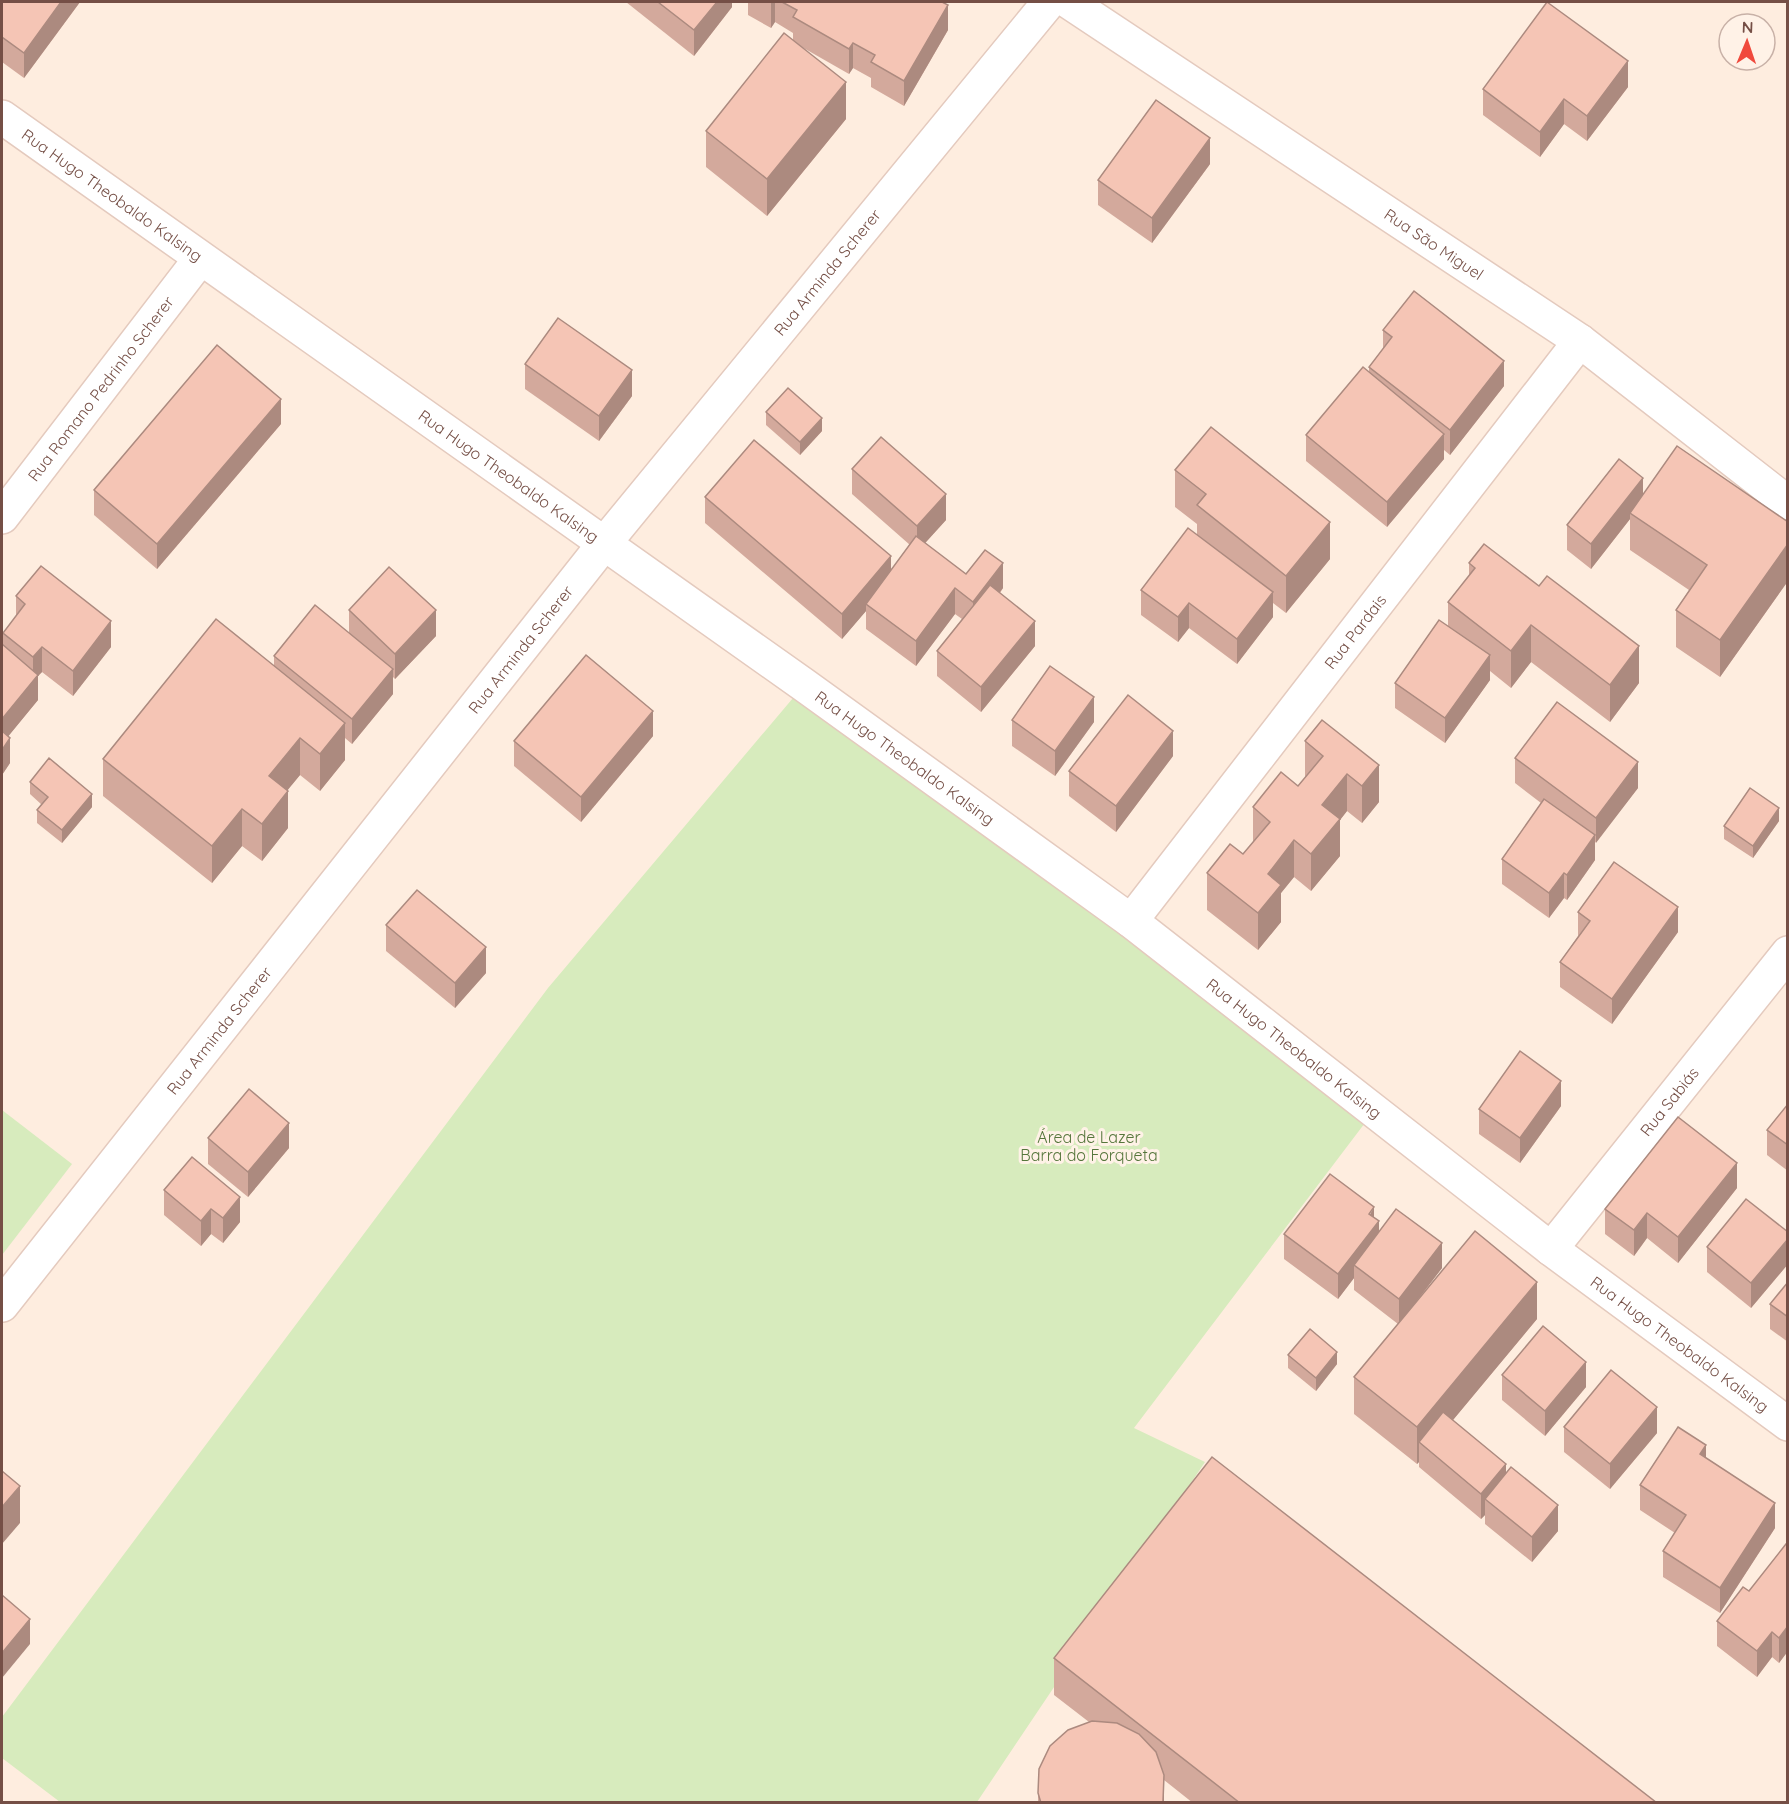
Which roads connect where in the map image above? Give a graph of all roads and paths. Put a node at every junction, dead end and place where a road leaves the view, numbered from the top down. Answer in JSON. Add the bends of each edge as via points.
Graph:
{"nodes":[{"id":1,"x":1049,"y":2,"type":"edge"},
{"id":2,"x":1069,"y":2,"type":"edge"},
{"id":3,"x":2,"y":117,"type":"edge"},
{"id":4,"x":200,"y":259,"type":"junction"},
{"id":5,"x":1580,"y":341,"type":"junction"},
{"id":6,"x":1788,"y":503,"type":"edge"},
{"id":7,"x":2,"y":517,"type":"edge"},
{"id":8,"x":603,"y":544,"type":"junction"},
{"id":9,"x":1131,"y":921,"type":"junction"},
{"id":10,"x":1788,"y":953,"type":"edge"},
{"id":11,"x":1551,"y":1249,"type":"junction"},
{"id":12,"x":2,"y":1305,"type":"edge"},
{"id":13,"x":1788,"y":1424,"type":"edge"}],
"edges":[{"from":1,"to":8,"type":"street","name":"Rua Arminda Scherer"},
{"from":2,"to":5,"type":"street","name":"Rua São Miguel"},
{"from":3,"to":4,"type":"street","name":"Rua Hugo Theobaldo Kalsing"},
{"from":4,"to":7,"type":"street","name":"Rua Romano Pedrinho Scherer"},
{"from":4,"to":8,"type":"street","name":"Rua Hugo Theobaldo Kalsing"},
{"from":5,"to":6,"type":"street","name":"Rua São Miguel"},
{"from":5,"to":9,"type":"street","name":"Rua Pardais"},
{"from":8,"to":9,"type":"street","name":"Rua Hugo Theobaldo Kalsing"},
{"from":8,"to":12,"type":"street","name":"Rua Arminda Scherer"},
{"from":9,"to":11,"type":"street","name":"Rua Hugo Theobaldo Kalsing"},
{"from":10,"to":11,"type":"street","name":"Rua Sabiás"},
{"from":11,"to":13,"type":"street","name":"Rua Hugo Theobaldo Kalsing"}]}
